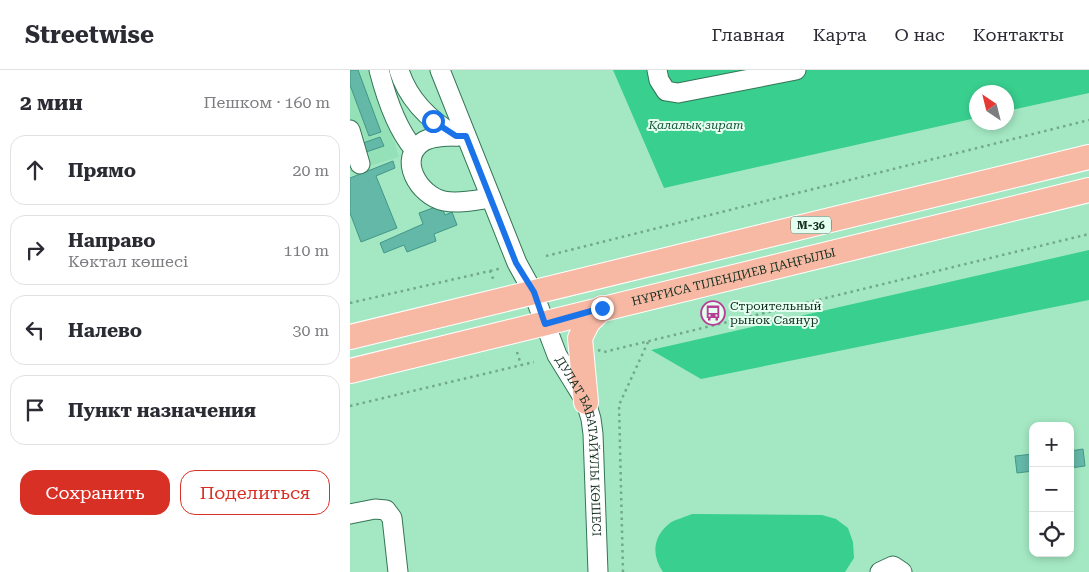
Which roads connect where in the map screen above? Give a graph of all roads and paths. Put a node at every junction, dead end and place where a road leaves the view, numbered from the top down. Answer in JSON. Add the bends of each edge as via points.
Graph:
{"nodes":[{"id":1,"x":379,"y":70,"type":"edge"},
{"id":2,"x":399,"y":70,"type":"edge"},
{"id":3,"x":440,"y":70,"type":"edge"},
{"id":4,"x":657,"y":70,"type":"edge"},
{"id":5,"x":796,"y":70,"type":"edge"},
{"id":6,"x":754,"y":74,"type":"edge"},
{"id":7,"x":1089,"y":120,"type":"edge"},
{"id":8,"x":350,"y":130,"type":"edge"},
{"id":9,"x":461,"y":136,"type":"junction"},
{"id":10,"x":414,"y":149,"type":"junction"},
{"id":11,"x":1089,"y":158,"type":"edge"},
{"id":12,"x":360,"y":164,"type":"dead end"},
{"id":13,"x":1089,"y":190,"type":"edge"},
{"id":14,"x":490,"y":198,"type":"junction"},
{"id":15,"x":1089,"y":234,"type":"edge"},
{"id":16,"x":546,"y":256,"type":"dead end"},
{"id":17,"x":502,"y":268,"type":"dead end"},
{"id":18,"x":490,"y":271,"type":"junction"},
{"id":19,"x":494,"y":280,"type":"dead end"},
{"id":20,"x":534,"y":292,"type":"junction"},
{"id":21,"x":350,"y":303,"type":"edge"},
{"id":22,"x":602,"y":308,"type":"junction"},
{"id":23,"x":545,"y":324,"type":"junction"},
{"id":24,"x":350,"y":337,"type":"edge"},
{"id":25,"x":648,"y":342,"type":"junction"},
{"id":26,"x":591,"y":347,"type":"dead end"},
{"id":27,"x":517,"y":352,"type":"dead end"},
{"id":28,"x":534,"y":362,"type":"dead end"},
{"id":29,"x":521,"y":365,"type":"junction"},
{"id":30,"x":350,"y":371,"type":"edge"},
{"id":31,"x":586,"y":402,"type":"junction"},
{"id":32,"x":350,"y":406,"type":"edge"},
{"id":33,"x":350,"y":514,"type":"edge"},
{"id":34,"x":398,"y":572,"type":"edge"},
{"id":35,"x":598,"y":572,"type":"edge"},
{"id":36,"x":622,"y":572,"type":"edge"},
{"id":37,"x":880,"y":572,"type":"edge"},
{"id":38,"x":902,"y":572,"type":"edge"}],
"edges":[{"from":1,"to":10,"type":"street","via":[[398,124]]},
{"from":2,"to":9,"type":"street","via":[[406,90],[420,108],[433,121]]},
{"from":3,"to":9,"type":"street","name":"ДУЛАТ БАБАТАЙҰЛЫ КӨШЕСІ"},
{"from":4,"to":6,"type":"street","via":[[666,91],[678,93]]},
{"from":5,"to":6,"type":"street"},
{"from":7,"to":16,"type":"path"},
{"from":8,"to":12,"type":"street"},
{"from":9,"to":10,"type":"street","via":[[425,140]]},
{"from":9,"to":14,"type":"street","name":"ДУЛАТ БАБАТАЙҰЛЫ КӨШЕСІ"},
{"from":10,"to":14,"type":"street","via":[[411,158],[413,175],[432,197],[446,202]]},
{"from":11,"to":20,"type":"main road","number":"M-36"},
{"from":13,"to":22,"type":"main road","name":"НҰРҒИСА ТІЛЕНДИЕВ ДАҢҒЫЛЫ","number":"M-36"},
{"from":14,"to":20,"type":"street","name":"ДУЛАТ БАБАТАЙҰЛЫ КӨШЕСІ","via":[[516,263]]},
{"from":15,"to":25,"type":"path"},
{"from":17,"to":18,"type":"path"},
{"from":18,"to":19,"type":"path"},
{"from":18,"to":21,"type":"path"},
{"from":20,"to":23,"type":"street","name":"ДУЛАТ БАБАТАЙҰЛЫ КӨШЕСІ"},
{"from":20,"to":24,"type":"main road","number":"M-36"},
{"from":22,"to":23,"type":"main road","name":"НҰРҒИСА ТІЛЕНДИЕВ ДАҢҒЫЛЫ","number":"M-36"},
{"from":22,"to":31,"type":"main road","via":[[588,322],[580,338]]},
{"from":23,"to":30,"type":"main road","name":"НҰРҒИСА ТІЛЕНДИЕВ ДАҢҒЫЛЫ","number":"M-36"},
{"from":23,"to":31,"type":"street","name":"ДУЛАТ БАБАТАЙҰЛЫ КӨШЕСІ","via":[[557,355]]},
{"from":25,"to":26,"type":"path","via":[[604,352]]},
{"from":25,"to":36,"type":"path","via":[[619,405]]},
{"from":27,"to":29,"type":"path"},
{"from":28,"to":29,"type":"path"},
{"from":29,"to":32,"type":"path"},
{"from":31,"to":35,"type":"street","name":"ДУЛАТ БАБАТАЙҰЛЫ КӨШЕСІ","via":[[593,434]]},
{"from":33,"to":34,"type":"street","via":[[386,510],[392,518]]},
{"from":37,"to":38,"type":"street","via":[[893,566]]}]}
